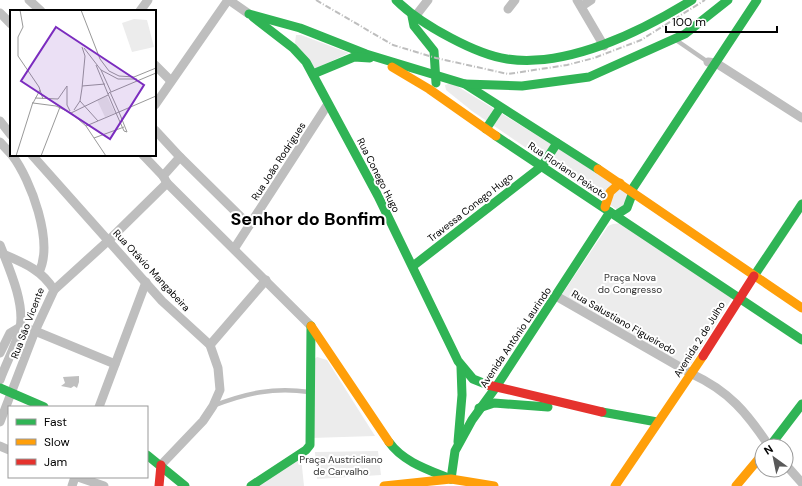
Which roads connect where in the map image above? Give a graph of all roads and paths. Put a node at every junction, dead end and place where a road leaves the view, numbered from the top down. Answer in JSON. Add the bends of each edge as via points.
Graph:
{"nodes":[{"id":1,"x":29,"y":0,"type":"edge"},
{"id":2,"x":148,"y":0,"type":"edge"},
{"id":3,"x":228,"y":0,"type":"edge"},
{"id":4,"x":396,"y":0,"type":"edge"},
{"id":5,"x":428,"y":0,"type":"edge"},
{"id":6,"x":515,"y":0,"type":"edge"},
{"id":7,"x":591,"y":0,"type":"edge"},
{"id":8,"x":692,"y":0,"type":"edge"},
{"id":9,"x":728,"y":0,"type":"edge"},
{"id":10,"x":748,"y":0,"type":"edge"},
{"id":11,"x":757,"y":0,"type":"edge"},
{"id":12,"x":580,"y":3,"type":"edge"},
{"id":13,"x":508,"y":9,"type":"dead end"},
{"id":14,"x":39,"y":10,"type":"edge"},
{"id":15,"x":141,"y":10,"type":"edge"},
{"id":16,"x":0,"y":14,"type":"edge"},
{"id":17,"x":249,"y":14,"type":"junction"},
{"id":18,"x":413,"y":17,"type":"junction"},
{"id":19,"x":10,"y":23,"type":"edge"},
{"id":20,"x":282,"y":23,"type":"junction"},
{"id":21,"x":675,"y":39,"type":"junction"},
{"id":22,"x":287,"y":44,"type":"junction"},
{"id":23,"x":604,"y":46,"type":"junction"},
{"id":24,"x":712,"y":62,"type":"junction"},
{"id":25,"x":156,"y":67,"type":"edge"},
{"id":26,"x":313,"y":74,"type":"junction"},
{"id":27,"x":436,"y":75,"type":"junction"},
{"id":28,"x":171,"y":81,"type":"junction"},
{"id":29,"x":465,"y":84,"type":"junction"},
{"id":30,"x":444,"y":100,"type":"junction"},
{"id":31,"x":156,"y":104,"type":"edge"},
{"id":32,"x":328,"y":104,"type":"junction"},
{"id":33,"x":500,"y":108,"type":"junction"},
{"id":34,"x":802,"y":118,"type":"edge"},
{"id":35,"x":0,"y":121,"type":"edge"},
{"id":36,"x":486,"y":129,"type":"junction"},
{"id":37,"x":156,"y":131,"type":"edge"},
{"id":38,"x":10,"y":135,"type":"edge"},
{"id":39,"x":10,"y":137,"type":"edge"},
{"id":40,"x":557,"y":143,"type":"junction"},
{"id":41,"x":1,"y":144,"type":"edge"},
{"id":42,"x":10,"y":153,"type":"edge"},
{"id":43,"x":12,"y":156,"type":"edge"},
{"id":44,"x":33,"y":156,"type":"edge"},
{"id":45,"x":144,"y":156,"type":"edge"},
{"id":46,"x":180,"y":157,"type":"junction"},
{"id":47,"x":542,"y":166,"type":"junction"},
{"id":48,"x":165,"y":179,"type":"junction"},
{"id":49,"x":621,"y":184,"type":"junction"},
{"id":50,"x":632,"y":191,"type":"junction"},
{"id":51,"x":802,"y":204,"type":"edge"},
{"id":52,"x":610,"y":212,"type":"junction"},
{"id":53,"x":249,"y":225,"type":"junction"},
{"id":54,"x":109,"y":240,"type":"junction"},
{"id":55,"x":0,"y":245,"type":"edge"},
{"id":56,"x":234,"y":249,"type":"junction"},
{"id":57,"x":3,"y":254,"type":"junction"},
{"id":58,"x":413,"y":266,"type":"junction"},
{"id":59,"x":39,"y":272,"type":"junction"},
{"id":60,"x":753,"y":276,"type":"junction"},
{"id":61,"x":266,"y":280,"type":"junction"},
{"id":62,"x":146,"y":282,"type":"junction"},
{"id":63,"x":54,"y":290,"type":"junction"},
{"id":64,"x":556,"y":296,"type":"junction"},
{"id":65,"x":739,"y":298,"type":"junction"},
{"id":66,"x":802,"y":308,"type":"edge"},
{"id":67,"x":311,"y":326,"type":"junction"},
{"id":68,"x":20,"y":328,"type":"junction"},
{"id":69,"x":35,"y":331,"type":"junction"},
{"id":70,"x":802,"y":340,"type":"edge"},
{"id":71,"x":210,"y":345,"type":"junction"},
{"id":72,"x":0,"y":352,"type":"edge"},
{"id":73,"x":330,"y":355,"type":"junction"},
{"id":74,"x":310,"y":357,"type":"junction"},
{"id":75,"x":115,"y":364,"type":"junction"},
{"id":76,"x":461,"y":367,"type":"junction"},
{"id":77,"x":692,"y":374,"type":"junction"},
{"id":78,"x":0,"y":380,"type":"edge"},
{"id":79,"x":496,"y":387,"type":"junction"},
{"id":80,"x":0,"y":388,"type":"edge"},
{"id":81,"x":310,"y":392,"type":"junction"},
{"id":82,"x":12,"y":393,"type":"junction"},
{"id":83,"x":802,"y":404,"type":"edge"},
{"id":84,"x":42,"y":406,"type":"edge"},
{"id":85,"x":99,"y":406,"type":"edge"},
{"id":86,"x":213,"y":406,"type":"junction"},
{"id":87,"x":480,"y":408,"type":"junction"},
{"id":88,"x":579,"y":408,"type":"junction"},
{"id":89,"x":0,"y":422,"type":"edge"},
{"id":90,"x":657,"y":422,"type":"junction"},
{"id":91,"x":764,"y":438,"type":"edge"},
{"id":92,"x":775,"y":438,"type":"edge"},
{"id":93,"x":458,"y":446,"type":"junction"},
{"id":94,"x":148,"y":455,"type":"edge"},
{"id":95,"x":161,"y":465,"type":"junction"},
{"id":96,"x":754,"y":465,"type":"edge"},
{"id":97,"x":794,"y":474,"type":"edge"},
{"id":98,"x":81,"y":478,"type":"edge"},
{"id":99,"x":451,"y":483,"type":"edge"},
{"id":100,"x":802,"y":483,"type":"edge"},
{"id":101,"x":104,"y":486,"type":"edge"},
{"id":102,"x":159,"y":486,"type":"edge"},
{"id":103,"x":185,"y":486,"type":"edge"},
{"id":104,"x":251,"y":486,"type":"edge"},
{"id":105,"x":384,"y":486,"type":"edge"},
{"id":106,"x":494,"y":486,"type":"edge"},
{"id":107,"x":615,"y":486,"type":"edge"},
{"id":108,"x":736,"y":486,"type":"edge"}],
"edges":[{"from":1,"to":14,"type":"street"},
{"from":2,"to":15,"type":"street"},
{"from":3,"to":17,"type":"street"},
{"from":3,"to":28,"type":"street"},
{"from":4,"to":18,"type":"street"},
{"from":5,"to":18,"type":"street"},
{"from":6,"to":13,"type":"street"},
{"from":7,"to":12,"type":"street"},
{"from":8,"to":23,"type":"street","via":[[657,22]]},
{"from":9,"to":21,"type":"street"},
{"from":10,"to":24,"type":"street"},
{"from":11,"to":24,"type":"street"},
{"from":12,"to":23,"type":"street"},
{"from":16,"to":19,"type":"street"},
{"from":17,"to":20,"type":"street","name":"Rua Floriano Peixoto"},
{"from":17,"to":22,"type":"street","name":"Rua Conego Hugo"},
{"from":18,"to":23,"type":"street","via":[[485,53],[516,60],[560,56]]},
{"from":18,"to":27,"type":"street","via":[[414,27],[434,51]]},
{"from":20,"to":22,"type":"street"},
{"from":20,"to":27,"type":"street","name":"Rua Floriano Peixoto","via":[[366,54]]},
{"from":21,"to":24,"type":"lane"},
{"from":21,"to":29,"type":"street","via":[[589,77],[522,86]]},
{"from":22,"to":26,"type":"street","name":"Rua Conego Hugo","via":[[300,54]]},
{"from":24,"to":34,"type":"street"},
{"from":24,"to":49,"type":"street","via":[[633,173]]},
{"from":24,"to":50,"type":"street"},
{"from":25,"to":28,"type":"street"},
{"from":26,"to":30,"type":"street","name":"Rua Floriano Peixoto","via":[[354,57],[364,56],[409,76]]},
{"from":26,"to":32,"type":"street","name":"Rua Conego Hugo"},
{"from":27,"to":29,"type":"street","name":"Rua Floriano Peixoto"},
{"from":27,"to":30,"type":"street","via":[[436,83]]},
{"from":28,"to":31,"type":"street"},
{"from":29,"to":33,"type":"street","name":"Rua Floriano Peixoto"},
{"from":30,"to":36,"type":"street","name":"Rua Floriano Peixoto"},
{"from":32,"to":53,"type":"street","name":"Rua João Rodrigues"},
{"from":32,"to":58,"type":"street","name":"Rua Conego Hugo","via":[[370,178]]},
{"from":33,"to":36,"type":"street"},
{"from":33,"to":40,"type":"street","name":"Rua Floriano Peixoto"},
{"from":35,"to":38,"type":"street"},
{"from":36,"to":47,"type":"street","name":"Rua Floriano Peixoto"},
{"from":37,"to":46,"type":"street"},
{"from":39,"to":41,"type":"street"},
{"from":40,"to":47,"type":"street","name":"Travessa Conego Hugo"},
{"from":40,"to":49,"type":"street","name":"Rua Floriano Peixoto"},
{"from":41,"to":42,"type":"street"},
{"from":43,"to":59,"type":"street","via":[[27,182],[39,215],[45,248],[44,262]]},
{"from":44,"to":54,"type":"street","name":"Rua Otávio Mangabeira"},
{"from":45,"to":48,"type":"street"},
{"from":46,"to":48,"type":"street"},
{"from":46,"to":53,"type":"street"},
{"from":47,"to":52,"type":"street","name":"Rua Floriano Peixoto"},
{"from":47,"to":58,"type":"street","name":"Travessa Conego Hugo"},
{"from":48,"to":54,"type":"street"},
{"from":48,"to":56,"type":"street"},
{"from":49,"to":50,"type":"street","name":"Rua Floriano Peixoto"},
{"from":49,"to":52,"type":"street","via":[[613,188],[607,197]]},
{"from":50,"to":52,"type":"street","via":[[627,208]]},
{"from":50,"to":60,"type":"street","name":"Rua Floriano Peixoto"},
{"from":51,"to":60,"type":"street","name":"Avenida 2 de Julho"},
{"from":52,"to":64,"type":"street","name":"Avenida Antônio Laurindo"},
{"from":52,"to":65,"type":"street","name":"Rua Floriano Peixoto"},
{"from":53,"to":56,"type":"street","name":"Rua João Rodrigues"},
{"from":54,"to":62,"type":"street","name":"Rua Otávio Mangabeira"},
{"from":54,"to":63,"type":"street"},
{"from":55,"to":57,"type":"street"},
{"from":56,"to":61,"type":"street"},
{"from":57,"to":59,"type":"street","name":"Rua São Vicente"},
{"from":57,"to":68,"type":"street","via":[[19,302]]},
{"from":58,"to":76,"type":"street","name":"Rua Conego Hugo"},
{"from":59,"to":63,"type":"street","name":"Rua São Vicente"},
{"from":60,"to":65,"type":"street","name":"Avenida 2 de Julho"},
{"from":60,"to":66,"type":"street","name":"Rua Floriano Peixoto"},
{"from":61,"to":67,"type":"street"},
{"from":61,"to":71,"type":"street"},
{"from":62,"to":71,"type":"street","name":"Rua Otávio Mangabeira","via":[[179,318]]},
{"from":62,"to":75,"type":"street"},
{"from":63,"to":69,"type":"street","name":"Rua São Vicente"},
{"from":64,"to":77,"type":"street","name":"Rua Salustiano Figueiredo"},
{"from":64,"to":79,"type":"street","name":"Avenida Antônio Laurindo"},
{"from":65,"to":70,"type":"street","name":"Rua Floriano Peixoto"},
{"from":65,"to":77,"type":"street","name":"Avenida 2 de Julho"},
{"from":67,"to":73,"type":"street"},
{"from":67,"to":74,"type":"street"},
{"from":68,"to":69,"type":"street"},
{"from":68,"to":72,"type":"street","via":[[10,333]]},
{"from":68,"to":78,"type":"street","name":"Rua São Vicente"},
{"from":69,"to":75,"type":"street"},
{"from":69,"to":82,"type":"street","name":"Rua São Vicente"},
{"from":71,"to":86,"type":"street","name":"Rua Otávio Mangabeira","via":[[218,368],[220,390]]},
{"from":73,"to":74,"type":"street","via":[[321,353]]},
{"from":73,"to":99,"type":"street","via":[[393,448],[418,466]]},
{"from":74,"to":81,"type":"street"},
{"from":75,"to":85,"type":"street"},
{"from":76,"to":79,"type":"street","via":[[477,382]]},
{"from":76,"to":93,"type":"street","via":[[462,395]]},
{"from":77,"to":90,"type":"street","name":"Avenida 2 de Julho"},
{"from":77,"to":91,"type":"street","name":"Rua Salustiano Figueiredo","via":[[711,382],[734,401]]},
{"from":79,"to":87,"type":"street","name":"Avenida Antônio Laurindo"},
{"from":79,"to":88,"type":"street"},
{"from":80,"to":82,"type":"street"},
{"from":81,"to":86,"type":"lane","via":[[260,391]]},
{"from":81,"to":104,"type":"street","via":[[308,447]]},
{"from":82,"to":84,"type":"street"},
{"from":82,"to":89,"type":"street","name":"Rua São Vicente"},
{"from":83,"to":92,"type":"street"},
{"from":86,"to":95,"type":"street","name":"Rua Otávio Mangabeira","via":[[181,446]]},
{"from":87,"to":88,"type":"street","via":[[494,403]]},
{"from":87,"to":93,"type":"street","name":"Avenida Antônio Laurindo"},
{"from":88,"to":90,"type":"street"},
{"from":90,"to":107,"type":"street","name":"Avenida 2 de Julho"},
{"from":93,"to":99,"type":"street","name":"Avenida Antônio Laurindo","via":[[455,450]]},
{"from":94,"to":95,"type":"street"},
{"from":95,"to":102,"type":"street"},
{"from":95,"to":103,"type":"street"},
{"from":96,"to":108,"type":"street"},
{"from":97,"to":100,"type":"street"},
{"from":98,"to":101,"type":"street"},
{"from":99,"to":105,"type":"street"},
{"from":99,"to":106,"type":"street"}]}
